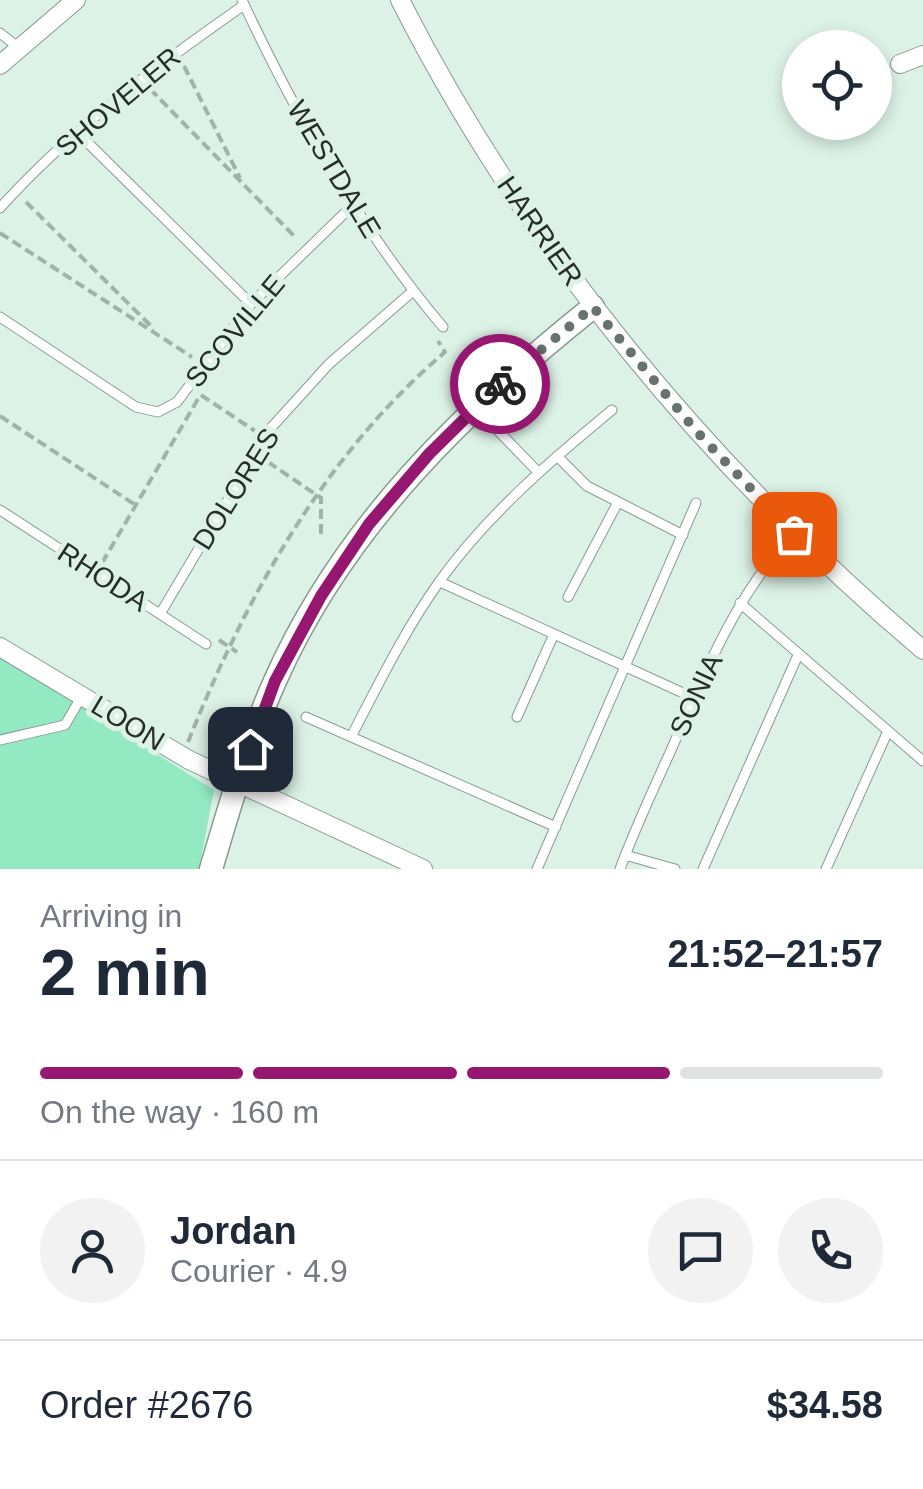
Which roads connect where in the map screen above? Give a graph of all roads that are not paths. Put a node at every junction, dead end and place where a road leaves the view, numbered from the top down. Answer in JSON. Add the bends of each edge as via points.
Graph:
{"nodes":[{"id":1,"x":76,"y":0,"type":"edge"},
{"id":2,"x":400,"y":0,"type":"edge"},
{"id":3,"x":243,"y":2,"type":"edge"},
{"id":4,"x":0,"y":33,"type":"edge"},
{"id":5,"x":20,"y":48,"type":"junction"},
{"id":6,"x":923,"y":55,"type":"edge"},
{"id":7,"x":900,"y":64,"type":"dead end"},
{"id":8,"x":0,"y":66,"type":"edge"},
{"id":9,"x":79,"y":134,"type":"junction"},
{"id":10,"x":353,"y":206,"type":"junction"},
{"id":11,"x":0,"y":208,"type":"edge"},
{"id":12,"x":413,"y":291,"type":"junction"},
{"id":13,"x":251,"y":304,"type":"junction"},
{"id":14,"x":593,"y":307,"type":"junction"},
{"id":15,"x":0,"y":318,"type":"edge"},
{"id":16,"x":443,"y":327,"type":"road end"},
{"id":17,"x":475,"y":407,"type":"junction"},
{"id":18,"x":612,"y":410,"type":"dead end"},
{"id":19,"x":557,"y":456,"type":"junction"},
{"id":20,"x":538,"y":472,"type":"junction"},
{"id":21,"x":618,"y":502,"type":"junction"},
{"id":22,"x":696,"y":503,"type":"dead end"},
{"id":23,"x":0,"y":510,"type":"edge"},
{"id":24,"x":794,"y":534,"type":"junction"},
{"id":25,"x":682,"y":535,"type":"junction"},
{"id":26,"x":440,"y":582,"type":"junction"},
{"id":27,"x":568,"y":597,"type":"dead end"},
{"id":28,"x":740,"y":603,"type":"junction"},
{"id":29,"x":160,"y":614,"type":"junction"},
{"id":30,"x":554,"y":634,"type":"junction"},
{"id":31,"x":206,"y":644,"type":"road end"},
{"id":32,"x":0,"y":646,"type":"edge"},
{"id":33,"x":923,"y":650,"type":"edge"},
{"id":34,"x":798,"y":655,"type":"junction"},
{"id":35,"x":626,"y":666,"type":"junction"},
{"id":36,"x":82,"y":696,"type":"junction"},
{"id":37,"x":694,"y":698,"type":"junction"},
{"id":38,"x":306,"y":717,"type":"dead end"},
{"id":39,"x":517,"y":717,"type":"dead end"},
{"id":40,"x":888,"y":732,"type":"junction"},
{"id":41,"x":352,"y":735,"type":"junction"},
{"id":42,"x":0,"y":740,"type":"edge"},
{"id":43,"x":923,"y":761,"type":"edge"},
{"id":44,"x":238,"y":783,"type":"junction"},
{"id":45,"x":556,"y":826,"type":"junction"},
{"id":46,"x":626,"y":855,"type":"junction"},
{"id":47,"x":211,"y":869,"type":"edge"},
{"id":48,"x":423,"y":869,"type":"edge"},
{"id":49,"x":538,"y":869,"type":"edge"},
{"id":50,"x":620,"y":869,"type":"edge"},
{"id":51,"x":675,"y":869,"type":"edge"},
{"id":52,"x":703,"y":869,"type":"edge"},
{"id":53,"x":826,"y":869,"type":"edge"}],
"edges":[{"from":1,"to":5,"type":"street"},
{"from":2,"to":14,"type":"street","name":"HARRIER","via":[[500,176]]},
{"from":3,"to":9,"type":"lane","name":"SHOVELER"},
{"from":3,"to":10,"type":"lane","name":"WESTDALE"},
{"from":4,"to":5,"type":"lane"},
{"from":5,"to":8,"type":"street"},
{"from":6,"to":7,"type":"street"},
{"from":9,"to":11,"type":"lane","name":"SHOVELER"},
{"from":9,"to":13,"type":"lane"},
{"from":10,"to":12,"type":"lane","name":"WESTDALE"},
{"from":10,"to":13,"type":"lane","name":"SCOVILLE"},
{"from":12,"to":16,"type":"lane","name":"WESTDALE"},
{"from":12,"to":29,"type":"lane","name":"DOLORES","via":[[330,364],[265,437]]},
{"from":13,"to":15,"type":"lane","name":"SCOVILLE","via":[[177,402],[158,412],[136,407]]},
{"from":14,"to":17,"type":"street"},
{"from":14,"to":24,"type":"street","name":"HARRIER","via":[[697,432]]},
{"from":17,"to":20,"type":"lane"},
{"from":17,"to":44,"type":"street","via":[[369,524],[321,596],[275,681]]},
{"from":18,"to":19,"type":"lane"},
{"from":19,"to":20,"type":"lane"},
{"from":19,"to":21,"type":"lane","via":[[580,480]]},
{"from":20,"to":26,"type":"lane"},
{"from":21,"to":25,"type":"lane"},
{"from":21,"to":27,"type":"lane"},
{"from":22,"to":25,"type":"lane"},
{"from":23,"to":29,"type":"lane","name":"RHODA"},
{"from":24,"to":28,"type":"lane","name":"SONIA"},
{"from":24,"to":33,"type":"street","name":"HARRIER"},
{"from":25,"to":35,"type":"lane"},
{"from":26,"to":30,"type":"lane"},
{"from":26,"to":41,"type":"lane"},
{"from":28,"to":34,"type":"lane"},
{"from":28,"to":37,"type":"lane","name":"SONIA"},
{"from":29,"to":31,"type":"lane","name":"RHODA"},
{"from":30,"to":35,"type":"lane"},
{"from":30,"to":39,"type":"lane"},
{"from":32,"to":36,"type":"street","name":"LOON"},
{"from":34,"to":40,"type":"lane"},
{"from":34,"to":52,"type":"lane"},
{"from":35,"to":37,"type":"lane"},
{"from":35,"to":45,"type":"lane"},
{"from":36,"to":42,"type":"lane","via":[[65,725]]},
{"from":36,"to":44,"type":"street","name":"LOON"},
{"from":37,"to":46,"type":"lane","name":"SONIA"},
{"from":38,"to":41,"type":"lane"},
{"from":40,"to":43,"type":"lane"},
{"from":40,"to":53,"type":"lane"},
{"from":41,"to":45,"type":"lane"},
{"from":44,"to":47,"type":"street"},
{"from":44,"to":48,"type":"street","name":"LOON"},
{"from":45,"to":49,"type":"lane"},
{"from":46,"to":50,"type":"lane","name":"SONIA"},
{"from":46,"to":51,"type":"lane"}]}
